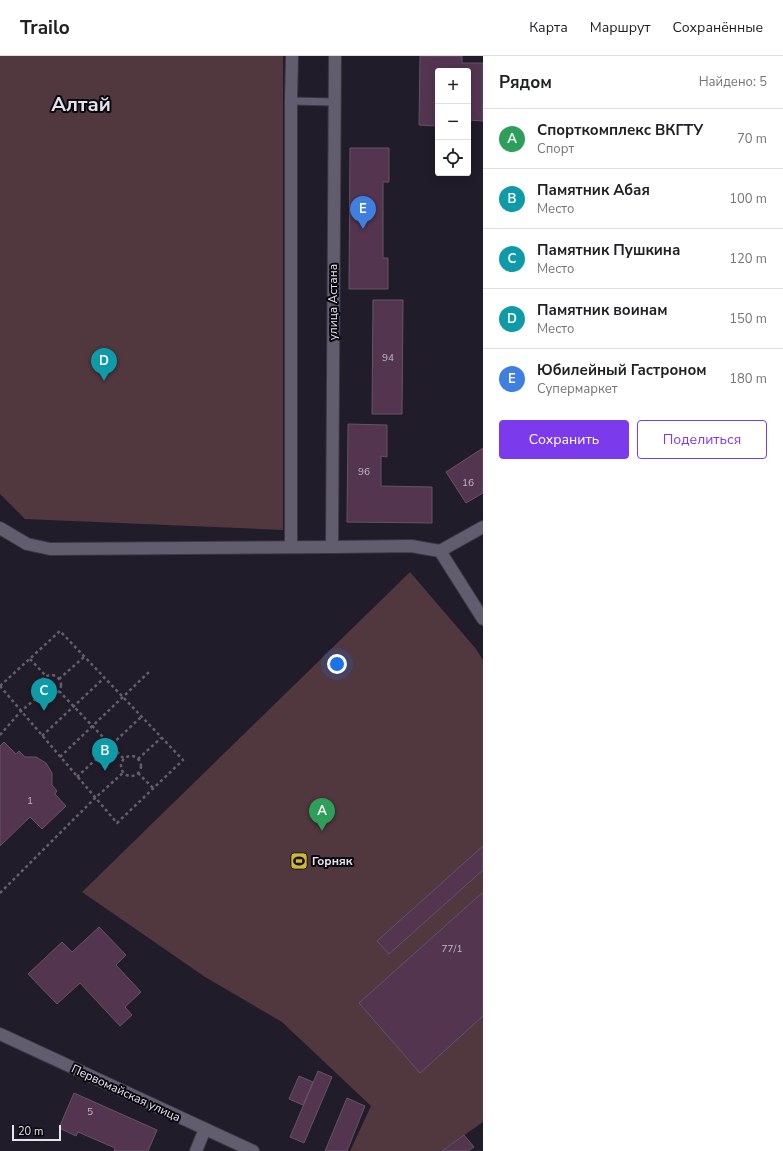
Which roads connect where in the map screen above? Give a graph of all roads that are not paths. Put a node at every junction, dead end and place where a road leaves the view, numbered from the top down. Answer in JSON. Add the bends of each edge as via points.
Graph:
{"nodes":[{"id":1,"x":292,"y":56,"type":"edge"},
{"id":2,"x":335,"y":56,"type":"edge"},
{"id":3,"x":291,"y":101,"type":"junction"},
{"id":4,"x":334,"y":102,"type":"junction"},
{"id":5,"x":483,"y":527,"type":"edge"},
{"id":6,"x":1,"y":529,"type":"edge"},
{"id":7,"x":291,"y":547,"type":"junction"},
{"id":8,"x":332,"y":547,"type":"junction"},
{"id":9,"x":440,"y":551,"type":"junction"},
{"id":10,"x":483,"y":619,"type":"edge"},
{"id":11,"x":0,"y":1034,"type":"edge"},
{"id":12,"x":205,"y":1129,"type":"junction"},
{"id":13,"x":196,"y":1151,"type":"edge"},
{"id":14,"x":253,"y":1151,"type":"edge"}],
"edges":[{"from":1,"to":3,"type":"street"},
{"from":2,"to":4,"type":"street","name":"улица Астана"},
{"from":3,"to":4,"type":"lane"},
{"from":3,"to":7,"type":"street"},
{"from":4,"to":8,"type":"street","name":"улица Астана"},
{"from":5,"to":9,"type":"street"},
{"from":6,"to":7,"type":"street","via":[[27,544],[50,549]]},
{"from":7,"to":8,"type":"street"},
{"from":8,"to":9,"type":"street","via":[[412,546]]},
{"from":9,"to":10,"type":"street"},
{"from":11,"to":12,"type":"street","name":"Первомайская улица"},
{"from":12,"to":13,"type":"street"},
{"from":12,"to":14,"type":"street","name":"Первомайская улица"}]}
